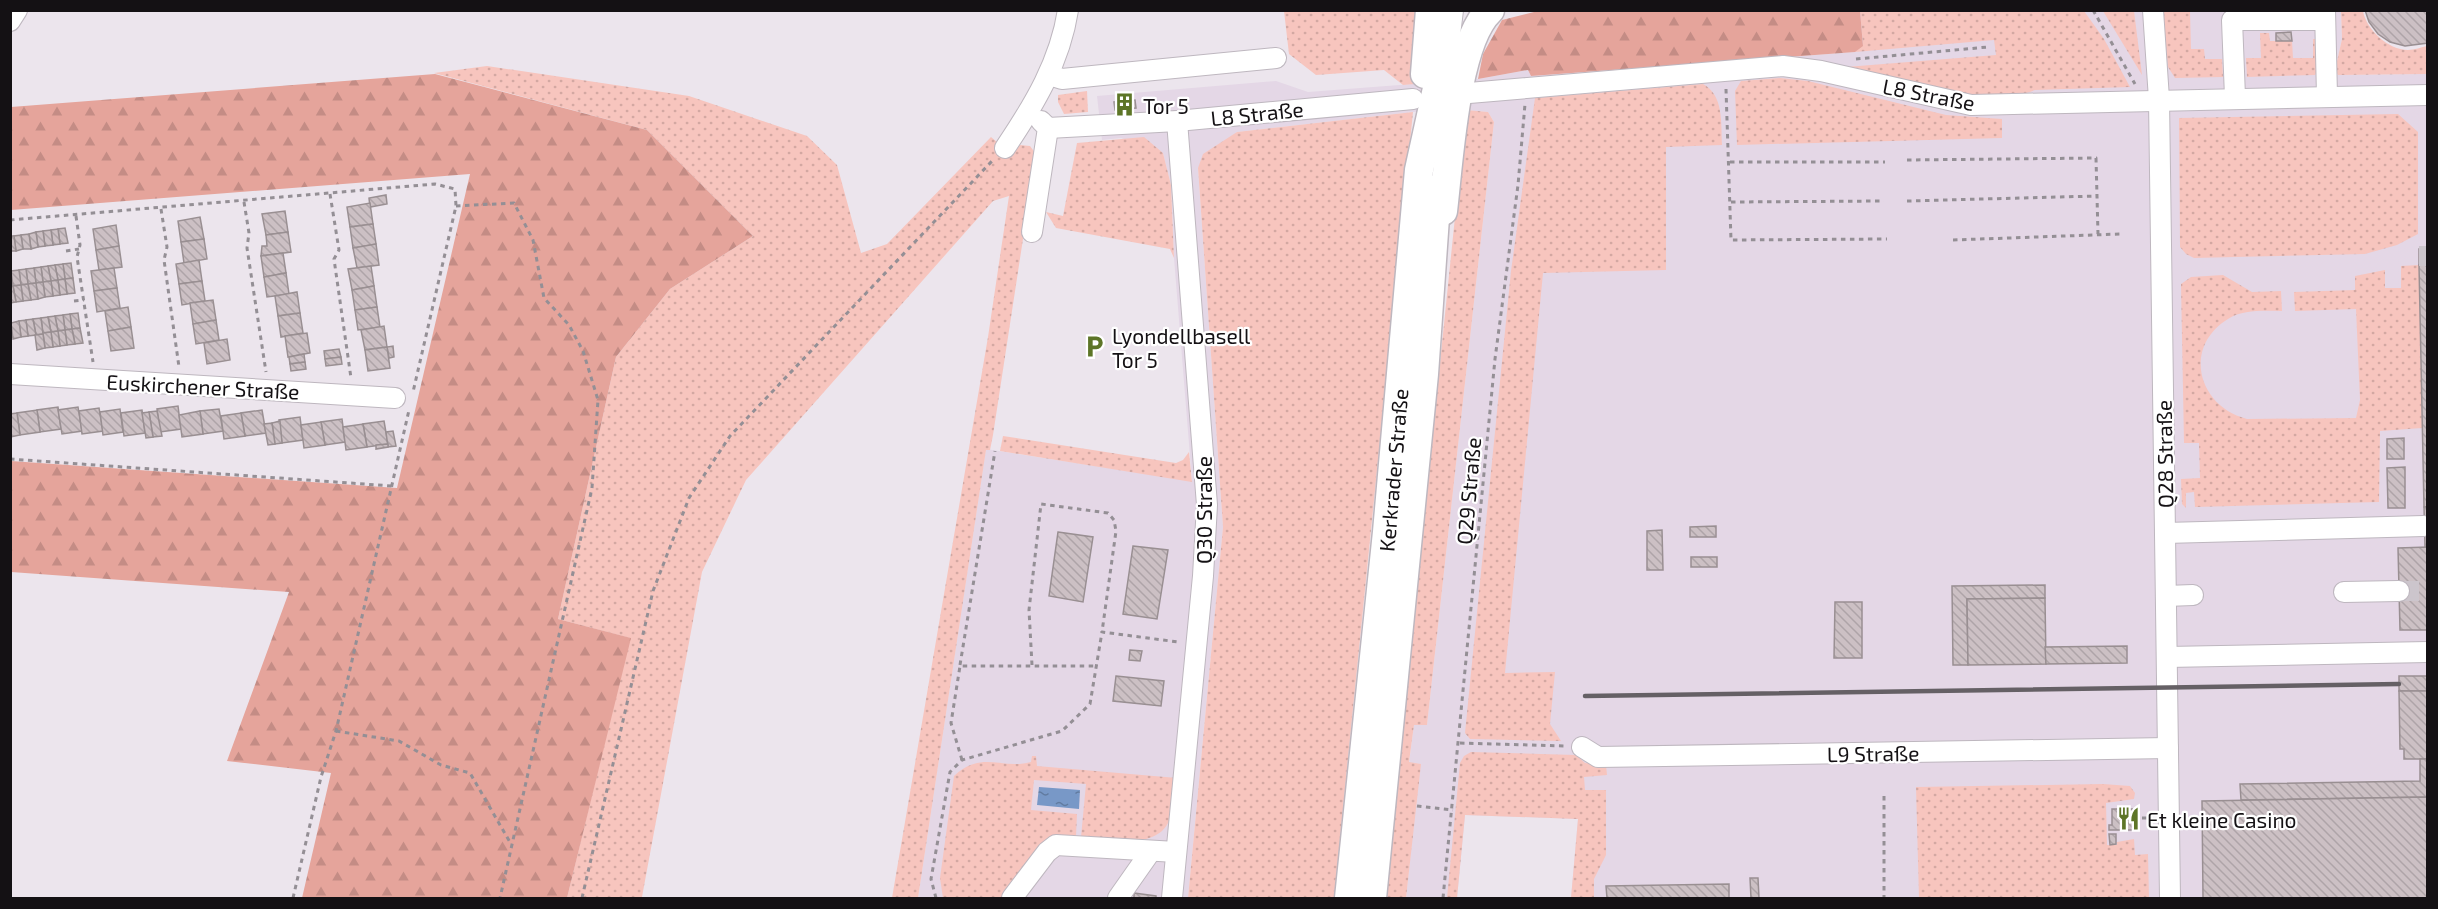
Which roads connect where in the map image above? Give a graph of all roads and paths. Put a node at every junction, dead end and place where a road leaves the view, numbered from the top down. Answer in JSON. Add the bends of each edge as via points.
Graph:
{"nodes":[{"id":1,"x":17,"y":10,"type":"edge"},
{"id":2,"x":1068,"y":10,"type":"edge"},
{"id":3,"x":1430,"y":10,"type":"edge"},
{"id":4,"x":1450,"y":10,"type":"edge"},
{"id":5,"x":1490,"y":10,"type":"edge"},
{"id":6,"x":2093,"y":10,"type":"edge"},
{"id":7,"x":2153,"y":10,"type":"edge"},
{"id":8,"x":2230,"y":15,"type":"edge"},
{"id":9,"x":2325,"y":15,"type":"edge"},
{"id":10,"x":10,"y":21,"type":"edge"},
{"id":11,"x":1447,"y":43,"type":"junction"},
{"id":12,"x":1988,"y":48,"type":"dead end"},
{"id":13,"x":1276,"y":58,"type":"dead end"},
{"id":14,"x":1851,"y":60,"type":"dead end"},
{"id":15,"x":1725,"y":70,"type":"junction"},
{"id":16,"x":1049,"y":75,"type":"junction"},
{"id":17,"x":1526,"y":88,"type":"junction"},
{"id":18,"x":1469,"y":93,"type":"dead end"},
{"id":19,"x":2427,"y":95,"type":"edge"},
{"id":20,"x":2327,"y":96,"type":"junction"},
{"id":21,"x":2235,"y":97,"type":"junction"},
{"id":22,"x":1413,"y":99,"type":"dead end"},
{"id":23,"x":2151,"y":99,"type":"junction"},
{"id":24,"x":1030,"y":110,"type":"junction"},
{"id":25,"x":1177,"y":121,"type":"junction"},
{"id":26,"x":1048,"y":128,"type":"junction"},
{"id":27,"x":1005,"y":147,"type":"joint"},
{"id":28,"x":1907,"y":160,"type":"dead end"},
{"id":29,"x":1730,"y":162,"type":"junction"},
{"id":30,"x":1885,"y":162,"type":"dead end"},
{"id":31,"x":1419,"y":170,"type":"junction"},
{"id":32,"x":330,"y":194,"type":"junction"},
{"id":33,"x":2097,"y":196,"type":"junction"},
{"id":34,"x":1884,"y":201,"type":"dead end"},
{"id":35,"x":1907,"y":201,"type":"dead end"},
{"id":36,"x":244,"y":202,"type":"junction"},
{"id":37,"x":1731,"y":202,"type":"junction"},
{"id":38,"x":456,"y":206,"type":"junction"},
{"id":39,"x":161,"y":209,"type":"junction"},
{"id":40,"x":76,"y":216,"type":"junction"},
{"id":41,"x":10,"y":220,"type":"edge"},
{"id":42,"x":1032,"y":232,"type":"dead end"},
{"id":43,"x":2098,"y":234,"type":"junction"},
{"id":44,"x":2120,"y":234,"type":"dead end"},
{"id":45,"x":1887,"y":239,"type":"dead end"},
{"id":46,"x":1953,"y":240,"type":"dead end"},
{"id":47,"x":79,"y":249,"type":"junction"},
{"id":48,"x":66,"y":251,"type":"dead end"},
{"id":49,"x":84,"y":300,"type":"junction"},
{"id":50,"x":74,"y":301,"type":"dead end"},
{"id":51,"x":10,"y":374,"type":"edge"},
{"id":52,"x":1424,"y":374,"type":"junction"},
{"id":53,"x":96,"y":381,"type":"junction"},
{"id":54,"x":182,"y":384,"type":"junction"},
{"id":55,"x":268,"y":389,"type":"junction"},
{"id":56,"x":353,"y":395,"type":"junction"},
{"id":57,"x":395,"y":398,"type":"dead end"},
{"id":58,"x":995,"y":451,"type":"dead end"},
{"id":59,"x":10,"y":459,"type":"edge"},
{"id":60,"x":392,"y":486,"type":"junction"},
{"id":61,"x":2424,"y":526,"type":"dead end"},
{"id":62,"x":2165,"y":533,"type":"junction"},
{"id":63,"x":2399,"y":591,"type":"tunnel mouth"},
{"id":64,"x":2344,"y":592,"type":"dead end"},
{"id":65,"x":2193,"y":595,"type":"dead end"},
{"id":66,"x":2166,"y":596,"type":"junction"},
{"id":67,"x":1102,"y":632,"type":"junction"},
{"id":68,"x":1196,"y":644,"type":"junction"},
{"id":69,"x":2427,"y":652,"type":"edge"},
{"id":70,"x":2167,"y":657,"type":"junction"},
{"id":71,"x":1032,"y":665,"type":"junction"},
{"id":72,"x":960,"y":666,"type":"junction"},
{"id":73,"x":1096,"y":666,"type":"junction"},
{"id":74,"x":336,"y":731,"type":"junction"},
{"id":75,"x":1460,"y":743,"type":"junction"},
{"id":76,"x":1582,"y":747,"type":"joint"},
{"id":77,"x":2168,"y":748,"type":"junction"},
{"id":78,"x":962,"y":760,"type":"junction"},
{"id":79,"x":1884,"y":796,"type":"dead end"},
{"id":80,"x":1417,"y":806,"type":"dead end"},
{"id":81,"x":1453,"y":810,"type":"junction"},
{"id":82,"x":2133,"y":818,"type":"dead end"},
{"id":83,"x":2148,"y":818,"type":"dead end"},
{"id":84,"x":511,"y":845,"type":"junction"},
{"id":85,"x":1151,"y":851,"type":"junction"},
{"id":86,"x":1176,"y":852,"type":"junction"},
{"id":87,"x":293,"y":898,"type":"edge"},
{"id":88,"x":500,"y":898,"type":"edge"},
{"id":89,"x":582,"y":898,"type":"edge"},
{"id":90,"x":936,"y":898,"type":"edge"},
{"id":91,"x":1012,"y":898,"type":"edge"},
{"id":92,"x":1118,"y":898,"type":"edge"},
{"id":93,"x":1172,"y":898,"type":"edge"},
{"id":94,"x":1349,"y":898,"type":"edge"},
{"id":95,"x":1372,"y":898,"type":"edge"},
{"id":96,"x":1443,"y":898,"type":"edge"},
{"id":97,"x":1884,"y":898,"type":"edge"},
{"id":98,"x":2170,"y":898,"type":"edge"}],
"edges":[{"from":1,"to":10,"type":"street"},
{"from":2,"to":16,"type":"street","via":[[1065,32]]},
{"from":3,"to":31,"type":"highway"},
{"from":4,"to":11,"type":"main road","name":"Kerkrader Straße"},
{"from":5,"to":52,"type":"highway","via":[[1479,21],[1464,59]]},
{"from":6,"to":23,"type":"path"},
{"from":7,"to":23,"type":"street","name":"Q28 Straße"},
{"from":8,"to":9,"type":"street"},
{"from":8,"to":21,"type":"street"},
{"from":9,"to":20,"type":"street"},
{"from":11,"to":31,"type":"highway","name":"Kerkrader Straße"},
{"from":11,"to":52,"type":"highway","name":"Kerkrader Straße"},
{"from":12,"to":14,"type":"path"},
{"from":13,"to":16,"type":"street","via":[[1062,79]]},
{"from":15,"to":17,"type":"street","name":"L8 Straße"},
{"from":15,"to":23,"type":"street","name":"L8 Straße","via":[[1783,66],[1821,71],[1971,105]]},
{"from":15,"to":29,"type":"path"},
{"from":16,"to":24,"type":"street"},
{"from":17,"to":18,"type":"street","name":"L8 Straße"},
{"from":17,"to":75,"type":"path","name":"Q29 Straße","via":[[1518,185],[1495,359]]},
{"from":19,"to":20,"type":"street","name":"L8 Straße"},
{"from":20,"to":21,"type":"street","name":"L8 Straße"},
{"from":21,"to":23,"type":"street","name":"L8 Straße"},
{"from":22,"to":25,"type":"street","name":"L8 Straße"},
{"from":23,"to":62,"type":"street","name":"Q28 Straße"},
{"from":24,"to":26,"type":"street"},
{"from":24,"to":27,"type":"street"},
{"from":25,"to":26,"type":"street","name":"L8 Straße"},
{"from":25,"to":68,"type":"street","name":"Q30 Straße","via":[[1207,506]]},
{"from":26,"to":42,"type":"street"},
{"from":27,"to":89,"type":"path","via":[[730,436],[689,498],[653,591]]},
{"from":28,"to":33,"type":"path","via":[[2096,158]]},
{"from":29,"to":30,"type":"path"},
{"from":29,"to":37,"type":"path"},
{"from":31,"to":94,"type":"highway","name":"Kerkrader Straße"},
{"from":32,"to":36,"type":"path"},
{"from":32,"to":38,"type":"path","via":[[435,184],[455,189]]},
{"from":32,"to":56,"type":"path","via":[[339,250],[334,259]]},
{"from":33,"to":35,"type":"path"},
{"from":33,"to":43,"type":"path"},
{"from":34,"to":37,"type":"path"},
{"from":36,"to":39,"type":"path"},
{"from":36,"to":55,"type":"path"},
{"from":37,"to":45,"type":"path","via":[[1731,240]]},
{"from":38,"to":60,"type":"path"},
{"from":38,"to":84,"type":"path","via":[[514,203],[533,240],[544,298],[569,325],[583,351],[598,400],[592,488]]},
{"from":39,"to":40,"type":"path"},
{"from":39,"to":54,"type":"path","via":[[167,247],[164,260]]},
{"from":40,"to":41,"type":"path"},
{"from":40,"to":47,"type":"path"},
{"from":43,"to":44,"type":"path"},
{"from":43,"to":46,"type":"path"},
{"from":47,"to":48,"type":"path"},
{"from":47,"to":49,"type":"path"},
{"from":49,"to":50,"type":"path"},
{"from":49,"to":53,"type":"path"},
{"from":51,"to":53,"type":"street","name":"Euskirchener Straße"},
{"from":52,"to":95,"type":"highway","name":"Kerkrader Straße"},
{"from":53,"to":54,"type":"street","name":"Euskirchener Straße"},
{"from":54,"to":55,"type":"street","name":"Euskirchener Straße"},
{"from":55,"to":56,"type":"street","name":"Euskirchener Straße"},
{"from":56,"to":57,"type":"street","name":"Euskirchener Straße"},
{"from":58,"to":72,"type":"path"},
{"from":59,"to":60,"type":"path"},
{"from":60,"to":74,"type":"path"},
{"from":61,"to":62,"type":"street"},
{"from":62,"to":66,"type":"street","name":"Q28 Straße"},
{"from":63,"to":64,"type":"street"},
{"from":65,"to":66,"type":"street"},
{"from":66,"to":70,"type":"street","name":"Q28 Straße"},
{"from":67,"to":68,"type":"path"},
{"from":67,"to":71,"type":"path","via":[[1116,531],[1114,520],[1108,513],[1041,504],[1029,610]]},
{"from":67,"to":73,"type":"path"},
{"from":68,"to":86,"type":"street","name":"Q30 Straße"},
{"from":69,"to":70,"type":"street"},
{"from":70,"to":77,"type":"street","name":"Q28 Straße"},
{"from":71,"to":72,"type":"path"},
{"from":71,"to":73,"type":"path"},
{"from":72,"to":78,"type":"path","via":[[951,723]]},
{"from":73,"to":78,"type":"path","via":[[1090,704],[1062,731]]},
{"from":74,"to":84,"type":"path","via":[[399,741],[441,765],[470,773]]},
{"from":74,"to":87,"type":"path","via":[[321,777]]},
{"from":75,"to":76,"type":"path"},
{"from":75,"to":81,"type":"path","name":"Q29 Straße"},
{"from":76,"to":77,"type":"street","name":"L9 Straße","via":[[1598,757]]},
{"from":77,"to":98,"type":"street","name":"Q28 Straße"},
{"from":78,"to":90,"type":"path","via":[[950,772],[931,879]]},
{"from":79,"to":97,"type":"path"},
{"from":80,"to":81,"type":"path"},
{"from":81,"to":96,"type":"path","name":"Q29 Straße"},
{"from":82,"to":83,"type":"path"},
{"from":84,"to":88,"type":"path"},
{"from":85,"to":86,"type":"street"},
{"from":85,"to":91,"type":"street","via":[[1056,845]]},
{"from":85,"to":92,"type":"street"},
{"from":86,"to":93,"type":"street","name":"Q30 Straße"}]}
